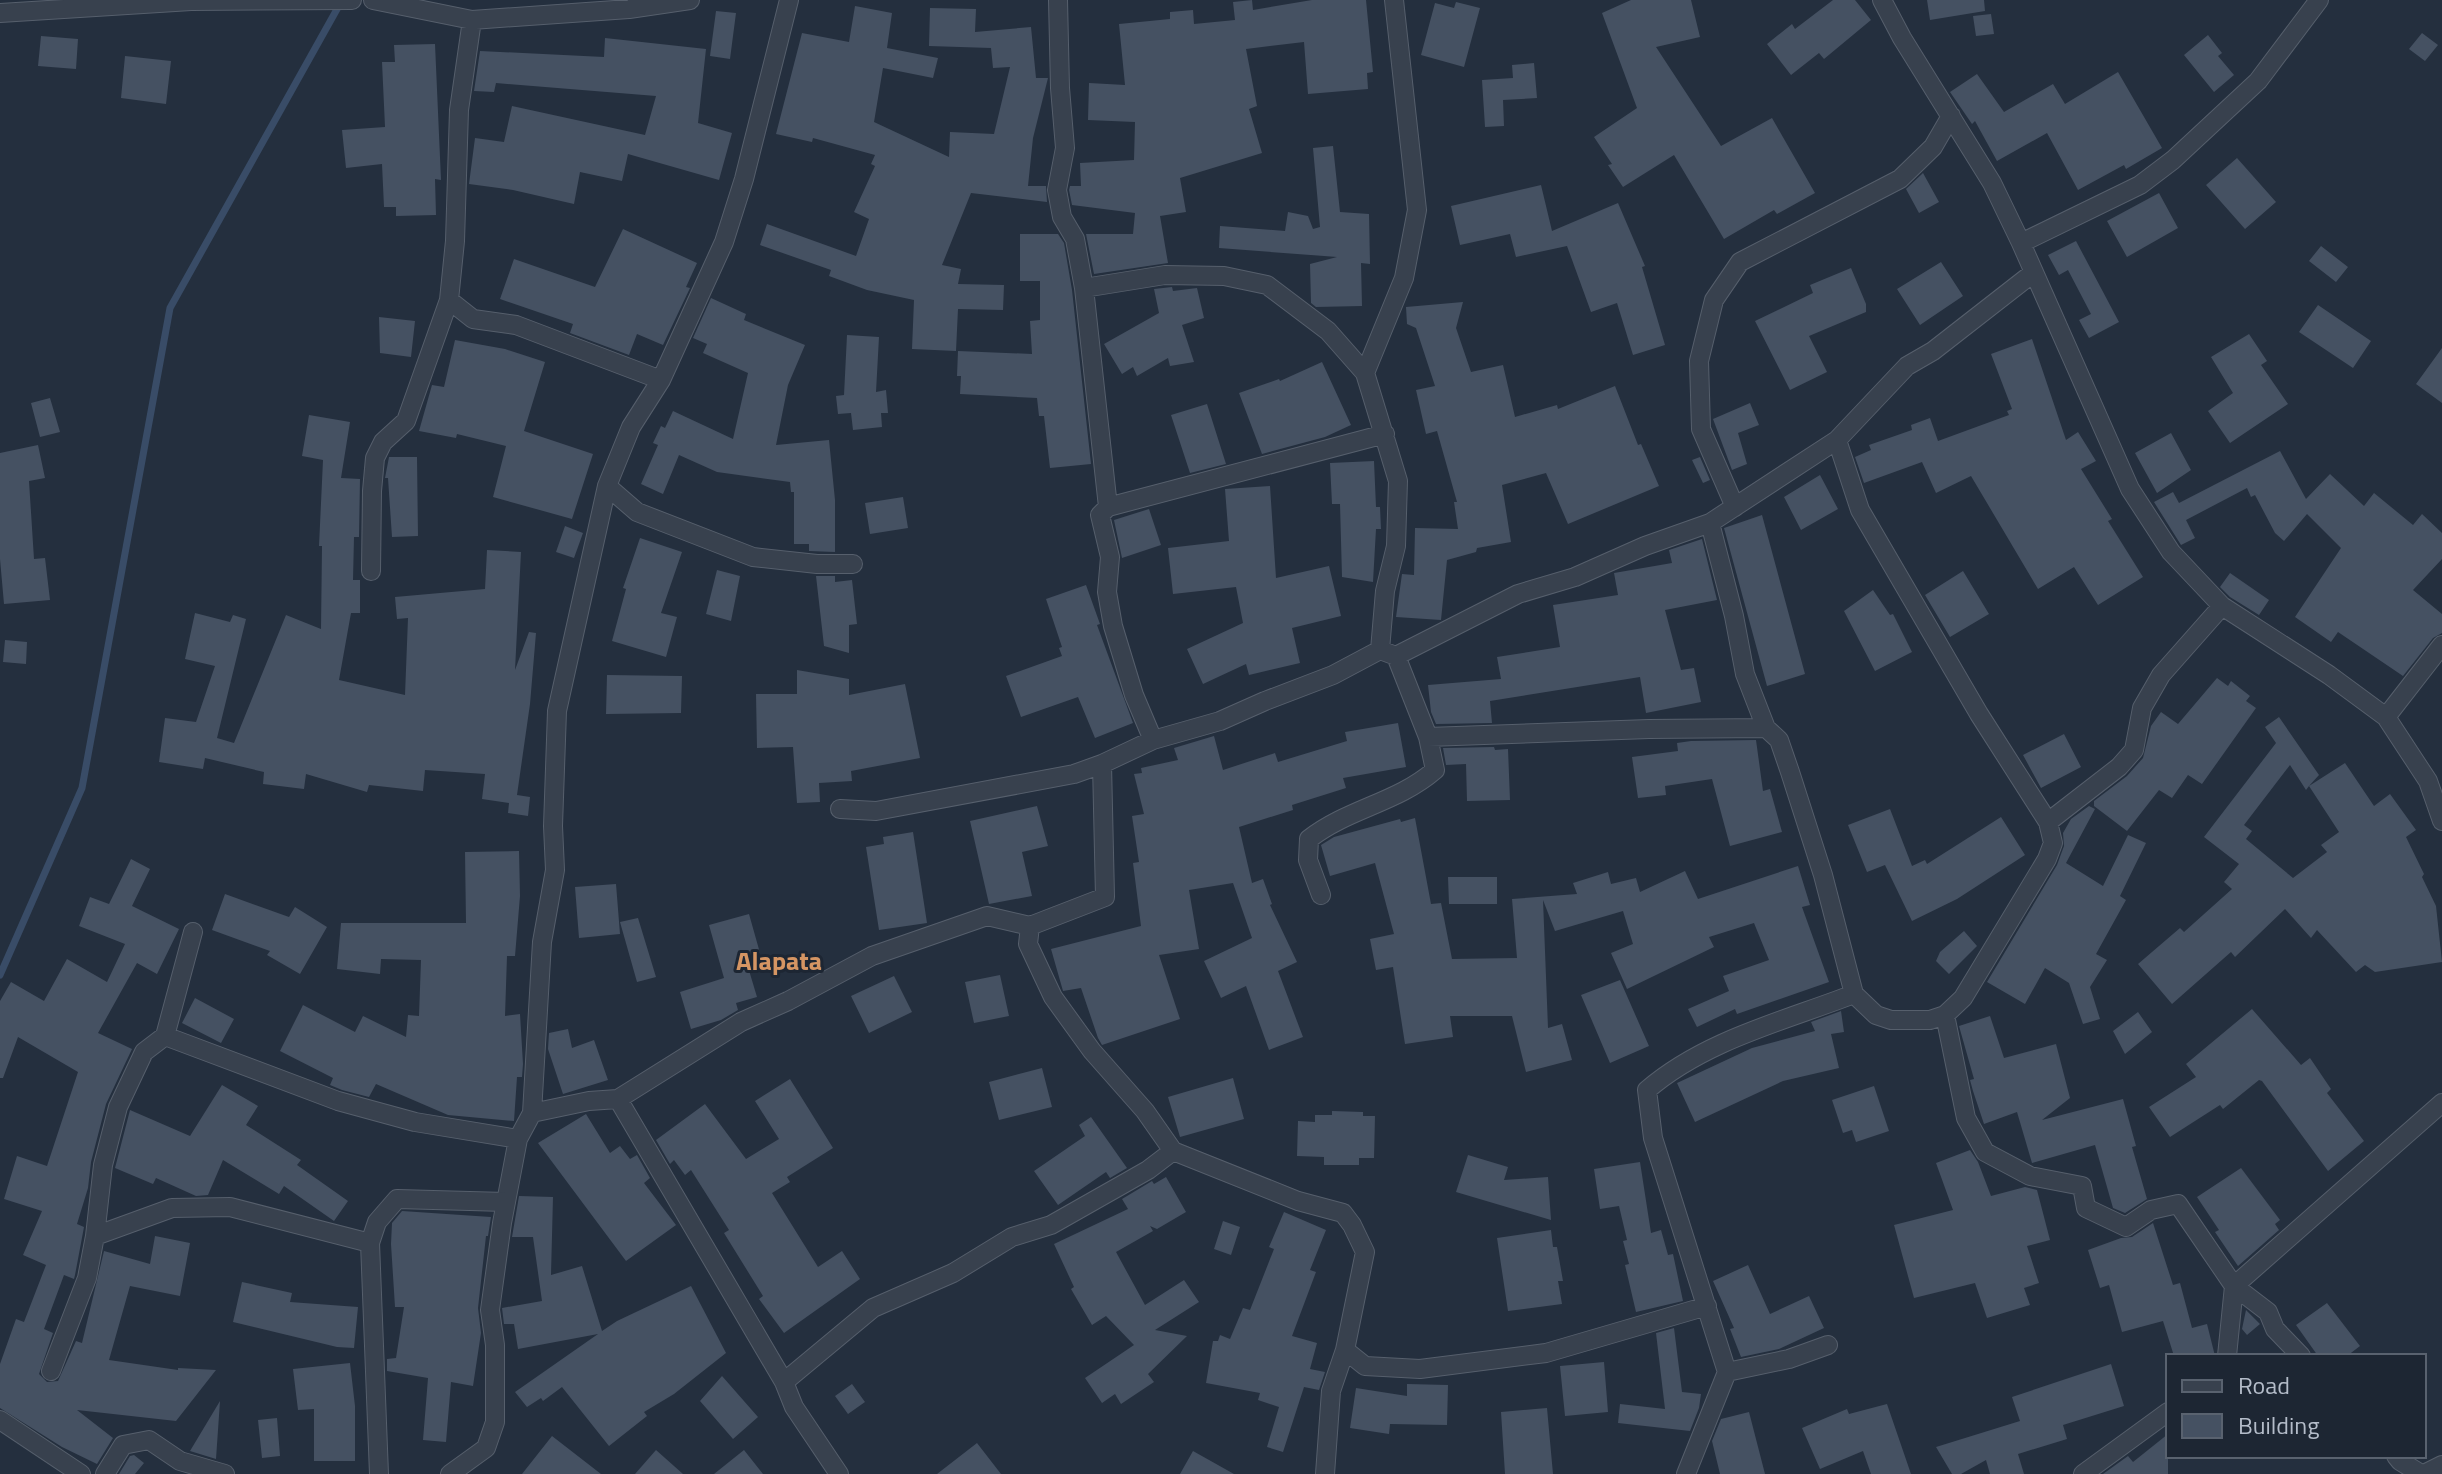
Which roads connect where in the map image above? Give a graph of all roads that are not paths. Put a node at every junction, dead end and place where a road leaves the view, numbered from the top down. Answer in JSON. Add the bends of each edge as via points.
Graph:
{"nodes":[{"id":1,"x":352,"y":0,"type":"edge"},
{"id":2,"x":373,"y":0,"type":"edge"},
{"id":3,"x":690,"y":0,"type":"edge"},
{"id":4,"x":789,"y":0,"type":"edge"},
{"id":5,"x":1058,"y":0,"type":"edge"},
{"id":6,"x":1394,"y":0,"type":"edge"},
{"id":7,"x":1882,"y":0,"type":"edge"},
{"id":8,"x":2319,"y":0,"type":"edge"},
{"id":9,"x":307,"y":1,"type":"edge"},
{"id":10,"x":0,"y":13,"type":"edge"},
{"id":11,"x":472,"y":20,"type":"junction"},
{"id":12,"x":1951,"y":116,"type":"junction"},
{"id":13,"x":2021,"y":243,"type":"junction"},
{"id":14,"x":2033,"y":273,"type":"junction"},
{"id":15,"x":1084,"y":288,"type":"junction"},
{"id":16,"x":449,"y":300,"type":"junction"},
{"id":17,"x":1365,"y":373,"type":"junction"},
{"id":18,"x":661,"y":380,"type":"junction"},
{"id":19,"x":1385,"y":434,"type":"junction"},
{"id":20,"x":1837,"y":440,"type":"junction"},
{"id":21,"x":607,"y":486,"type":"junction"},
{"id":22,"x":1108,"y":507,"type":"junction"},
{"id":23,"x":1735,"y":507,"type":"junction"},
{"id":24,"x":1710,"y":523,"type":"junction"},
{"id":25,"x":853,"y":564,"type":"dead end"},
{"id":26,"x":371,"y":571,"type":"dead end"},
{"id":27,"x":2222,"y":606,"type":"junction"},
{"id":28,"x":2442,"y":645,"type":"edge"},
{"id":29,"x":1388,"y":653,"type":"junction"},
{"id":30,"x":2386,"y":717,"type":"junction"},
{"id":31,"x":1766,"y":728,"type":"junction"},
{"id":32,"x":1428,"y":737,"type":"junction"},
{"id":33,"x":1153,"y":740,"type":"junction"},
{"id":34,"x":1102,"y":764,"type":"junction"},
{"id":35,"x":840,"y":809,"type":"dead end"},
{"id":36,"x":2442,"y":821,"type":"edge"},
{"id":37,"x":2048,"y":822,"type":"junction"},
{"id":38,"x":1321,"y":895,"type":"dead end"},
{"id":39,"x":1030,"y":926,"type":"junction"},
{"id":40,"x":193,"y":932,"type":"dead end"},
{"id":41,"x":1854,"y":994,"type":"junction"},
{"id":42,"x":1945,"y":1015,"type":"junction"},
{"id":43,"x":165,"y":1036,"type":"junction"},
{"id":44,"x":618,"y":1099,"type":"junction"},
{"id":45,"x":2442,"y":1103,"type":"edge"},
{"id":46,"x":532,"y":1113,"type":"junction"},
{"id":47,"x":518,"y":1139,"type":"junction"},
{"id":48,"x":1173,"y":1151,"type":"junction"},
{"id":49,"x":506,"y":1202,"type":"junction"},
{"id":50,"x":95,"y":1236,"type":"junction"},
{"id":51,"x":370,"y":1243,"type":"junction"},
{"id":52,"x":2234,"y":1286,"type":"junction"},
{"id":53,"x":1707,"y":1306,"type":"junction"},
{"id":54,"x":1828,"y":1345,"type":"dead end"},
{"id":55,"x":1345,"y":1350,"type":"junction"},
{"id":56,"x":2227,"y":1354,"type":"edge"},
{"id":57,"x":2299,"y":1354,"type":"edge"},
{"id":58,"x":51,"y":1371,"type":"dead end"},
{"id":59,"x":1727,"y":1372,"type":"junction"},
{"id":60,"x":784,"y":1382,"type":"junction"},
{"id":61,"x":2166,"y":1413,"type":"edge"},
{"id":62,"x":0,"y":1420,"type":"edge"},
{"id":63,"x":2398,"y":1458,"type":"edge"},
{"id":64,"x":2442,"y":1465,"type":"edge"},
{"id":65,"x":474,"y":1467,"type":"edge"},
{"id":66,"x":81,"y":1474,"type":"edge"},
{"id":67,"x":105,"y":1474,"type":"edge"},
{"id":68,"x":225,"y":1474,"type":"edge"},
{"id":69,"x":379,"y":1474,"type":"edge"},
{"id":70,"x":450,"y":1474,"type":"edge"},
{"id":71,"x":839,"y":1474,"type":"edge"},
{"id":72,"x":1325,"y":1474,"type":"edge"},
{"id":73,"x":1686,"y":1474,"type":"edge"},
{"id":74,"x":2083,"y":1474,"type":"edge"},
{"id":75,"x":2423,"y":1474,"type":"edge"}],
"edges":[{"from":1,"to":9,"type":"street"},
{"from":2,"to":11,"type":"street"},
{"from":3,"to":11,"type":"street"},
{"from":4,"to":18,"type":"street","via":[[724,242]]},
{"from":5,"to":15,"type":"street","via":[[1065,148],[1057,190],[1062,217],[1075,239]]},
{"from":6,"to":17,"type":"street","via":[[1417,210],[1404,278]]},
{"from":7,"to":12,"type":"street"},
{"from":8,"to":13,"type":"street","via":[[2258,81],[2173,160],[2140,185]]},
{"from":9,"to":10,"type":"street","via":[[191,1]]},
{"from":11,"to":16,"type":"street","via":[[459,110]]},
{"from":12,"to":13,"type":"street"},
{"from":12,"to":23,"type":"street","via":[[1933,147],[1900,179],[1740,262],[1714,300],[1699,361],[1701,429]]},
{"from":13,"to":14,"type":"street"},
{"from":14,"to":20,"type":"street","via":[[1907,366]]},
{"from":14,"to":27,"type":"street","via":[[2130,489],[2171,552]]},
{"from":15,"to":17,"type":"street","via":[[1165,275],[1224,276],[1267,285],[1328,331]]},
{"from":15,"to":22,"type":"street"},
{"from":16,"to":18,"type":"street","via":[[473,319],[516,325]]},
{"from":16,"to":26,"type":"street","via":[[406,421],[383,442],[375,458]]},
{"from":17,"to":19,"type":"street"},
{"from":18,"to":21,"type":"street","via":[[631,427]]},
{"from":19,"to":22,"type":"street"},
{"from":19,"to":29,"type":"street","via":[[1398,481],[1396,546],[1385,591]]},
{"from":20,"to":23,"type":"street"},
{"from":20,"to":37,"type":"street","via":[[1860,510]]},
{"from":21,"to":25,"type":"street","via":[[637,512],[753,557]]},
{"from":21,"to":46,"type":"street","via":[[557,711],[555,870],[542,942]]},
{"from":22,"to":33,"type":"street","via":[[1100,515],[1110,557],[1107,592],[1113,626]]},
{"from":23,"to":24,"type":"street"},
{"from":24,"to":29,"type":"street","via":[[1518,594]]},
{"from":24,"to":31,"type":"street","via":[[1745,674]]},
{"from":27,"to":30,"type":"street"},
{"from":27,"to":37,"type":"street","via":[[2161,675],[2142,708],[2134,750]]},
{"from":28,"to":30,"type":"street"},
{"from":29,"to":32,"type":"street"},
{"from":29,"to":33,"type":"street","via":[[1220,721]]},
{"from":30,"to":36,"type":"street","via":[[2428,781]]},
{"from":31,"to":32,"type":"street"},
{"from":31,"to":41,"type":"street","via":[[1779,740],[1790,772]]},
{"from":32,"to":38,"type":"street","via":[[1435,770],[1417,786],[1330,823],[1309,839],[1308,860]]},
{"from":33,"to":34,"type":"street"},
{"from":34,"to":35,"type":"street","via":[[1074,774],[876,811]]},
{"from":34,"to":39,"type":"street","via":[[1105,897]]},
{"from":37,"to":42,"type":"street","via":[[2053,843],[2047,859],[1963,998]]},
{"from":39,"to":44,"type":"street","via":[[987,916],[872,956],[741,1022]]},
{"from":39,"to":48,"type":"street","via":[[1028,944],[1053,997]]},
{"from":40,"to":43,"type":"street"},
{"from":41,"to":42,"type":"street","via":[[1876,1015],[1891,1020]]},
{"from":41,"to":53,"type":"street","via":[[1750,1032],[1671,1069],[1647,1090],[1653,1138]]},
{"from":42,"to":52,"type":"street","via":[[1966,1118],[1985,1152],[2030,1176],[2082,1186],[2086,1208],[2126,1227],[2151,1210],[2178,1204]]},
{"from":43,"to":47,"type":"street","via":[[338,1101],[415,1122]]},
{"from":43,"to":50,"type":"street","via":[[144,1052],[118,1107],[103,1165]]},
{"from":44,"to":46,"type":"street"},
{"from":44,"to":60,"type":"street"},
{"from":45,"to":52,"type":"street"},
{"from":46,"to":47,"type":"street"},
{"from":47,"to":49,"type":"street"},
{"from":48,"to":55,"type":"street","via":[[1298,1201],[1343,1213],[1365,1252]]},
{"from":48,"to":60,"type":"street","via":[[1051,1225],[1012,1237],[953,1273],[873,1308]]},
{"from":49,"to":51,"type":"street","via":[[397,1199],[377,1222]]},
{"from":49,"to":65,"type":"street","via":[[490,1310],[495,1422]]},
{"from":50,"to":51,"type":"street","via":[[172,1208],[230,1207]]},
{"from":50,"to":58,"type":"street","via":[[87,1278]]},
{"from":51,"to":69,"type":"street"},
{"from":52,"to":56,"type":"street"},
{"from":52,"to":57,"type":"street","via":[[2268,1312],[2275,1329]]},
{"from":53,"to":55,"type":"street","via":[[1546,1353],[1420,1369],[1365,1366]]},
{"from":53,"to":59,"type":"street"},
{"from":54,"to":59,"type":"street"},
{"from":55,"to":72,"type":"street","via":[[1331,1391]]},
{"from":59,"to":73,"type":"street"},
{"from":60,"to":71,"type":"street","via":[[794,1407]]},
{"from":61,"to":74,"type":"street"},
{"from":62,"to":66,"type":"street"},
{"from":63,"to":75,"type":"street"},
{"from":64,"to":75,"type":"street"},
{"from":65,"to":70,"type":"street"},
{"from":67,"to":68,"type":"street","via":[[123,1445],[149,1440],[180,1461]]}]}
